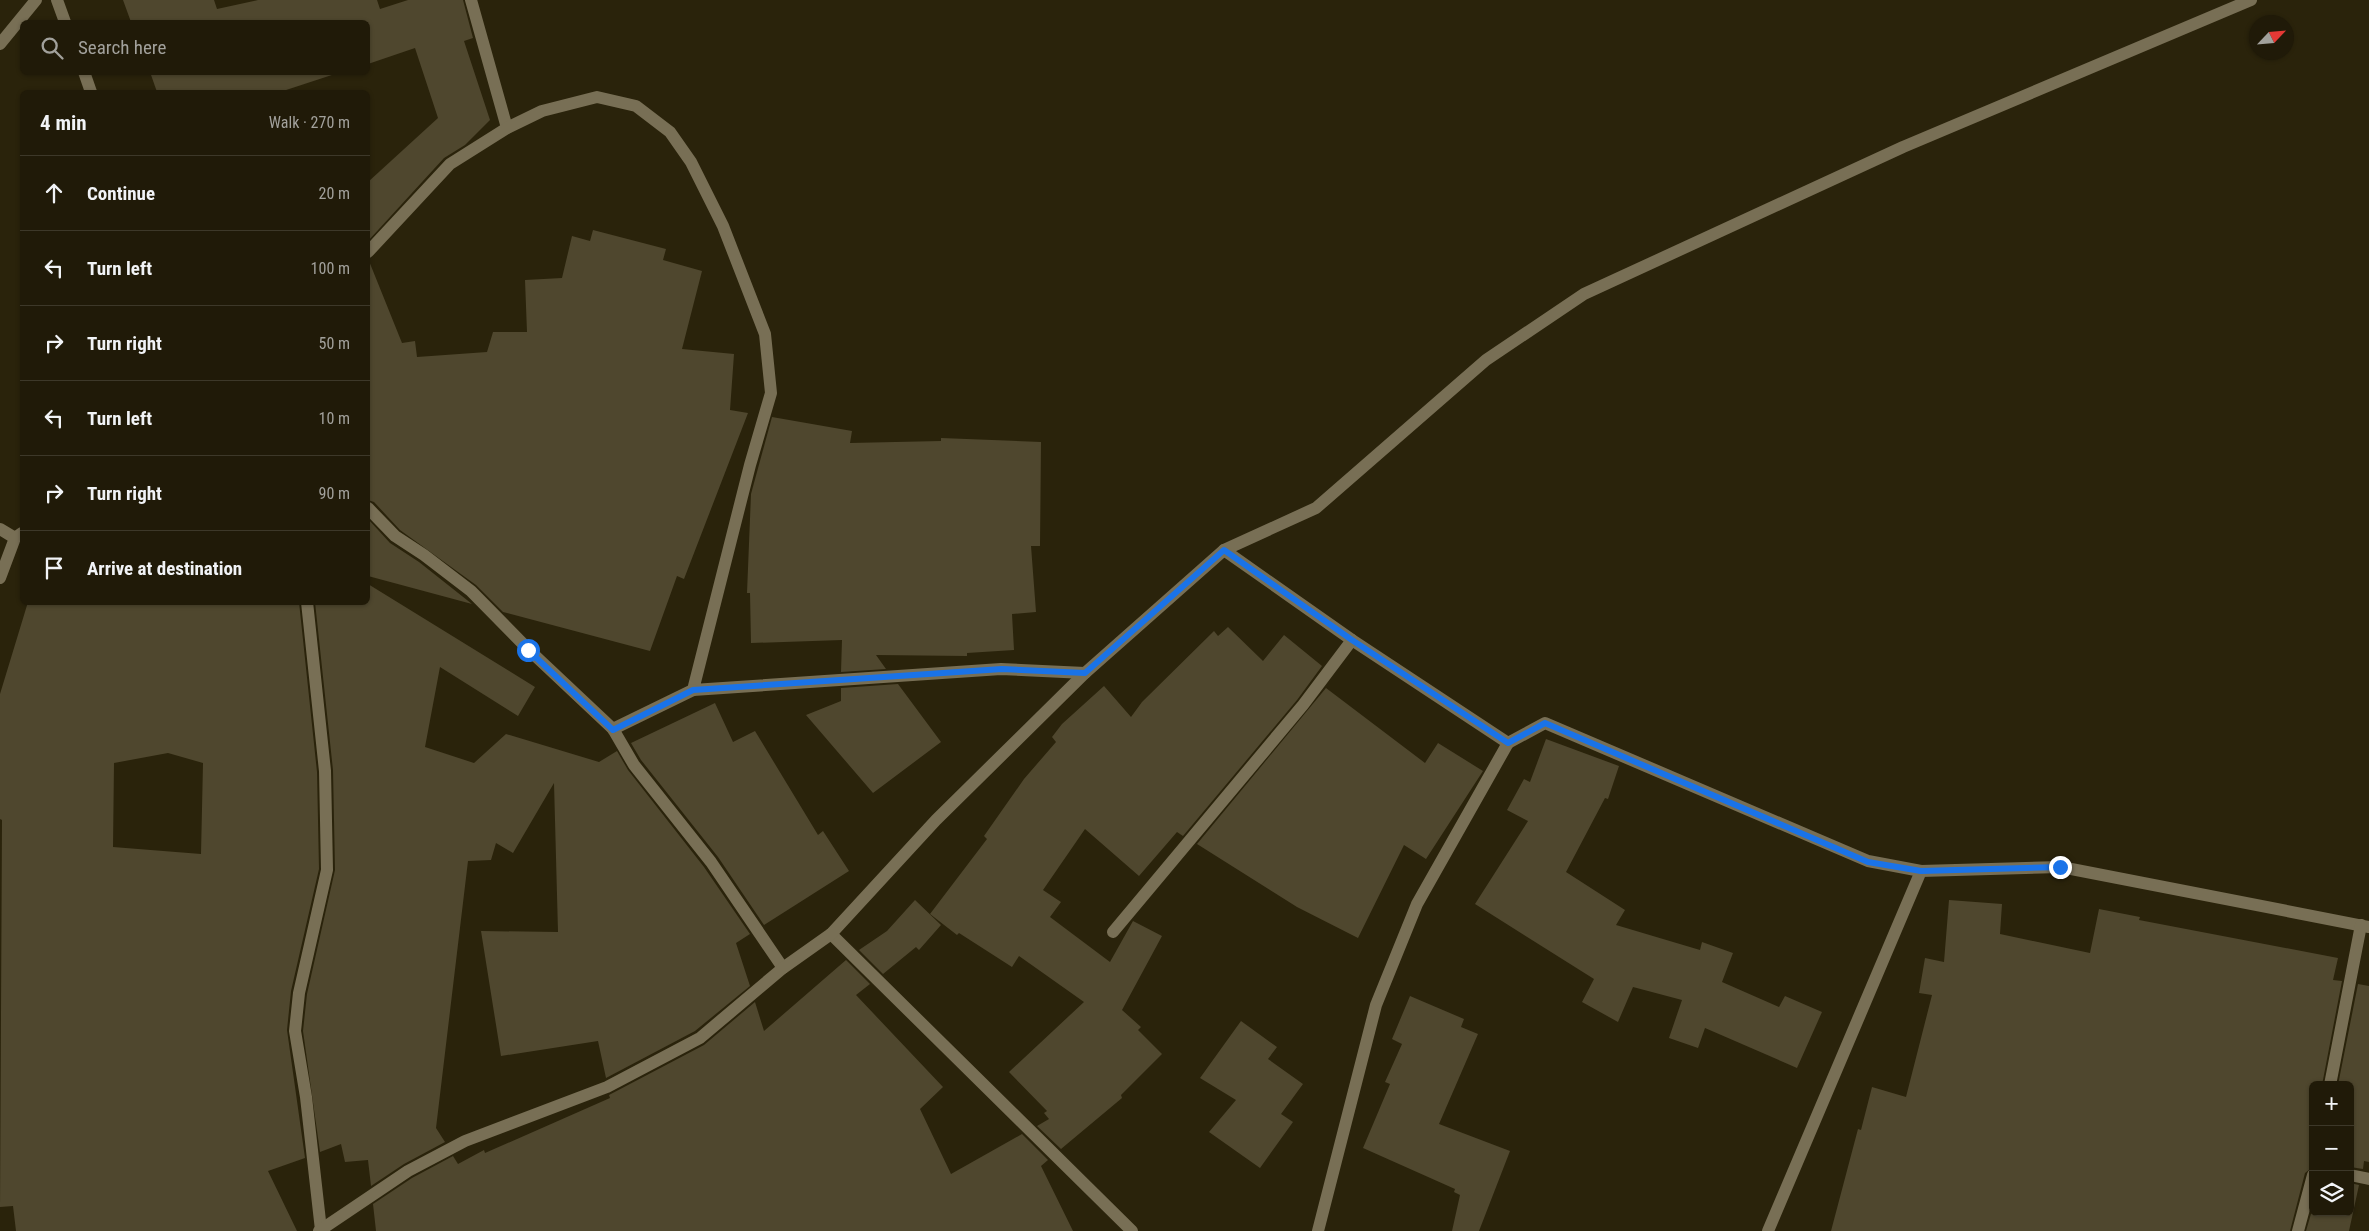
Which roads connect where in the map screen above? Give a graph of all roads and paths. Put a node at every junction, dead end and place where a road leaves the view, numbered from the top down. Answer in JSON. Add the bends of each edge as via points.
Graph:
{"nodes":[{"id":1,"x":36,"y":0,"type":"edge"},
{"id":2,"x":56,"y":0,"type":"edge"},
{"id":3,"x":470,"y":0,"type":"edge"},
{"id":4,"x":2251,"y":0,"type":"edge"},
{"id":5,"x":64,"y":20,"type":"edge"},
{"id":6,"x":0,"y":44,"type":"edge"},
{"id":7,"x":85,"y":75,"type":"edge"},
{"id":8,"x":90,"y":90,"type":"edge"},
{"id":9,"x":507,"y":128,"type":"junction"},
{"id":10,"x":370,"y":250,"type":"edge"},
{"id":11,"x":370,"y":510,"type":"edge"},
{"id":12,"x":0,"y":529,"type":"edge"},
{"id":13,"x":19,"y":536,"type":"edge"},
{"id":14,"x":1224,"y":550,"type":"junction"},
{"id":15,"x":0,"y":578,"type":"edge"},
{"id":16,"x":307,"y":605,"type":"edge"},
{"id":17,"x":1352,"y":640,"type":"junction"},
{"id":18,"x":1085,"y":673,"type":"junction"},
{"id":19,"x":693,"y":690,"type":"junction"},
{"id":20,"x":613,"y":730,"type":"junction"},
{"id":21,"x":1508,"y":743,"type":"junction"},
{"id":22,"x":1921,"y":871,"type":"junction"},
{"id":23,"x":2365,"y":926,"type":"edge"},
{"id":24,"x":1113,"y":932,"type":"dead end"},
{"id":25,"x":831,"y":934,"type":"junction"},
{"id":26,"x":783,"y":968,"type":"junction"},
{"id":27,"x":2331,"y":1081,"type":"edge"},
{"id":28,"x":2354,"y":1176,"type":"edge"},
{"id":29,"x":2369,"y":1178,"type":"edge"},
{"id":30,"x":2309,"y":1190,"type":"edge"},
{"id":31,"x":320,"y":1230,"type":"edge"},
{"id":32,"x":1132,"y":1231,"type":"edge"},
{"id":33,"x":1318,"y":1231,"type":"edge"},
{"id":34,"x":1768,"y":1231,"type":"edge"},
{"id":35,"x":2298,"y":1231,"type":"edge"}],
"edges":[{"from":1,"to":6,"type":"street"},
{"from":2,"to":5,"type":"street"},
{"from":3,"to":9,"type":"street"},
{"from":4,"to":14,"type":"street","via":[[1902,147],[1584,294],[1486,360],[1316,508]]},
{"from":7,"to":8,"type":"street"},
{"from":9,"to":10,"type":"street","via":[[450,164]]},
{"from":9,"to":19,"type":"street","via":[[542,110],[598,98],[636,106],[670,132],[691,162],[723,226],[765,334],[771,393]]},
{"from":11,"to":20,"type":"street","via":[[395,536],[471,591]]},
{"from":12,"to":13,"type":"street"},
{"from":13,"to":15,"type":"street"},
{"from":14,"to":17,"type":"street"},
{"from":14,"to":18,"type":"street"},
{"from":16,"to":31,"type":"street","via":[[326,771],[327,870],[299,993],[295,1031],[306,1096]]},
{"from":17,"to":21,"type":"street"},
{"from":17,"to":24,"type":"street","via":[[1303,705]]},
{"from":18,"to":19,"type":"street","via":[[1002,669]]},
{"from":18,"to":25,"type":"street","via":[[936,820]]},
{"from":19,"to":20,"type":"street"},
{"from":20,"to":26,"type":"street","via":[[634,765],[711,862]]},
{"from":21,"to":22,"type":"street","via":[[1545,723],[1868,862]]},
{"from":21,"to":33,"type":"street","via":[[1416,904],[1376,1005]]},
{"from":22,"to":23,"type":"street","via":[[2060,867]]},
{"from":22,"to":34,"type":"street"},
{"from":23,"to":27,"type":"street"},
{"from":25,"to":26,"type":"street"},
{"from":25,"to":32,"type":"street"},
{"from":26,"to":31,"type":"street","via":[[700,1038],[607,1087],[465,1141],[408,1171]]},
{"from":28,"to":29,"type":"street"},
{"from":30,"to":35,"type":"street"}]}
